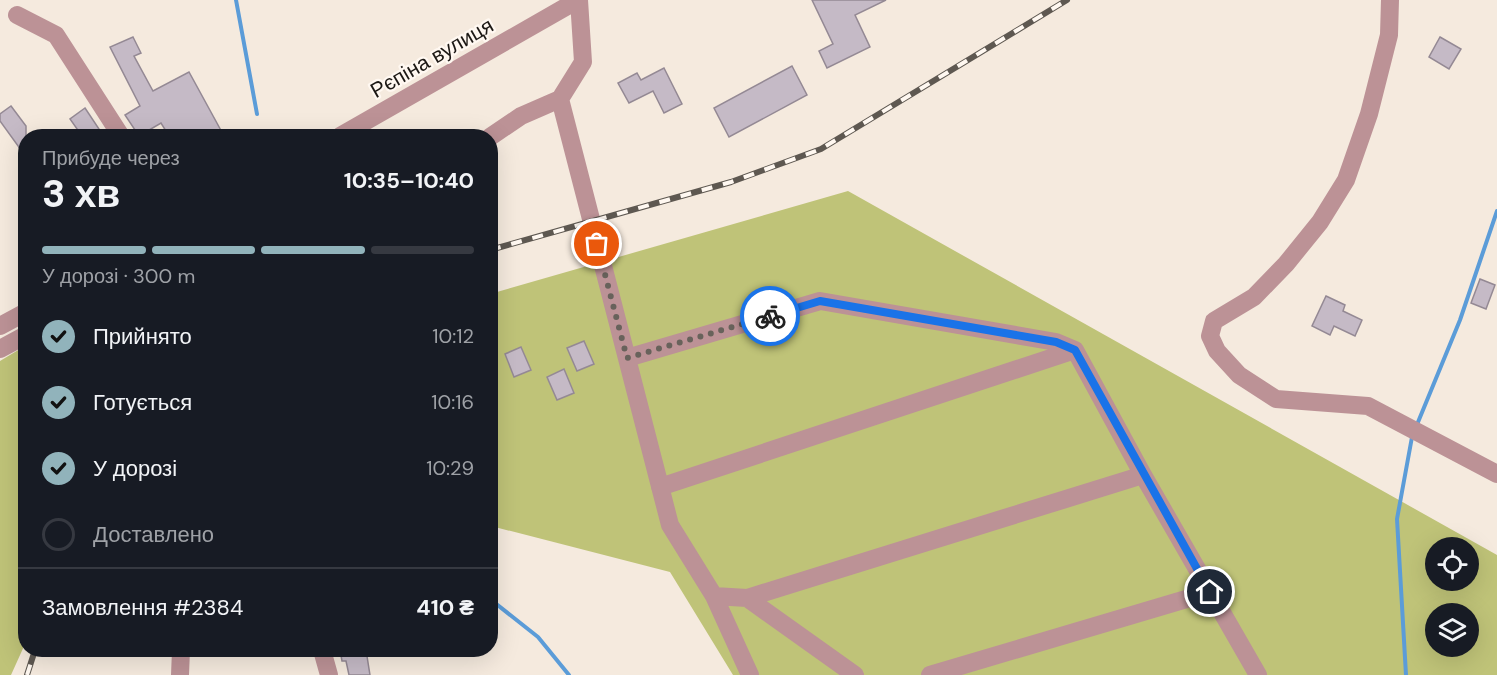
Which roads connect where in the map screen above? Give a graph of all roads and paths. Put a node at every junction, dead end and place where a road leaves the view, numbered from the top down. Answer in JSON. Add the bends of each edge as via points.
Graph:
{"nodes":[{"id":1,"x":578,"y":0,"type":"edge"},
{"id":2,"x":1390,"y":0,"type":"edge"},
{"id":3,"x":16,"y":15,"type":"dead end"},
{"id":4,"x":560,"y":99,"type":"junction"},
{"id":5,"x":116,"y":129,"type":"edge"},
{"id":6,"x":352,"y":129,"type":"edge"},
{"id":7,"x":498,"y":131,"type":"edge"},
{"id":8,"x":18,"y":316,"type":"edge"},
{"id":9,"x":0,"y":326,"type":"edge"},
{"id":10,"x":18,"y":339,"type":"edge"},
{"id":11,"x":0,"y":349,"type":"edge"},
{"id":12,"x":1075,"y":350,"type":"junction"},
{"id":13,"x":627,"y":358,"type":"junction"},
{"id":14,"x":1497,"y":474,"type":"edge"},
{"id":15,"x":1143,"y":475,"type":"junction"},
{"id":16,"x":660,"y":487,"type":"junction"},
{"id":17,"x":1210,"y":592,"type":"junction"},
{"id":18,"x":714,"y":596,"type":"junction"},
{"id":19,"x":747,"y":598,"type":"junction"},
{"id":20,"x":181,"y":657,"type":"edge"},
{"id":21,"x":324,"y":657,"type":"edge"},
{"id":22,"x":180,"y":675,"type":"edge"},
{"id":23,"x":329,"y":675,"type":"edge"},
{"id":24,"x":750,"y":675,"type":"edge"},
{"id":25,"x":855,"y":675,"type":"edge"},
{"id":26,"x":930,"y":675,"type":"edge"},
{"id":27,"x":1258,"y":675,"type":"edge"}],
"edges":[{"from":1,"to":4,"type":"street","via":[[583,62]]},
{"from":1,"to":6,"type":"street","name":"Рєпіна вулиця"},
{"from":2,"to":14,"type":"street","via":[[1389,35],[1369,114],[1346,180],[1320,222],[1286,264],[1254,297],[1214,321],[1210,336],[1217,351],[1239,375],[1276,399],[1368,406]]},
{"from":3,"to":5,"type":"street","via":[[56,35]]},
{"from":4,"to":7,"type":"street"},
{"from":4,"to":13,"type":"street"},
{"from":8,"to":9,"type":"street"},
{"from":10,"to":11,"type":"street"},
{"from":12,"to":13,"type":"street","via":[[1056,342],[820,301]]},
{"from":12,"to":15,"type":"street"},
{"from":12,"to":16,"type":"street"},
{"from":13,"to":16,"type":"street"},
{"from":15,"to":17,"type":"street"},
{"from":15,"to":19,"type":"street"},
{"from":16,"to":18,"type":"street","via":[[670,525]]},
{"from":17,"to":26,"type":"street"},
{"from":17,"to":27,"type":"street"},
{"from":18,"to":19,"type":"street"},
{"from":18,"to":24,"type":"street"},
{"from":19,"to":25,"type":"street"},
{"from":20,"to":22,"type":"street"},
{"from":21,"to":23,"type":"street"}]}
